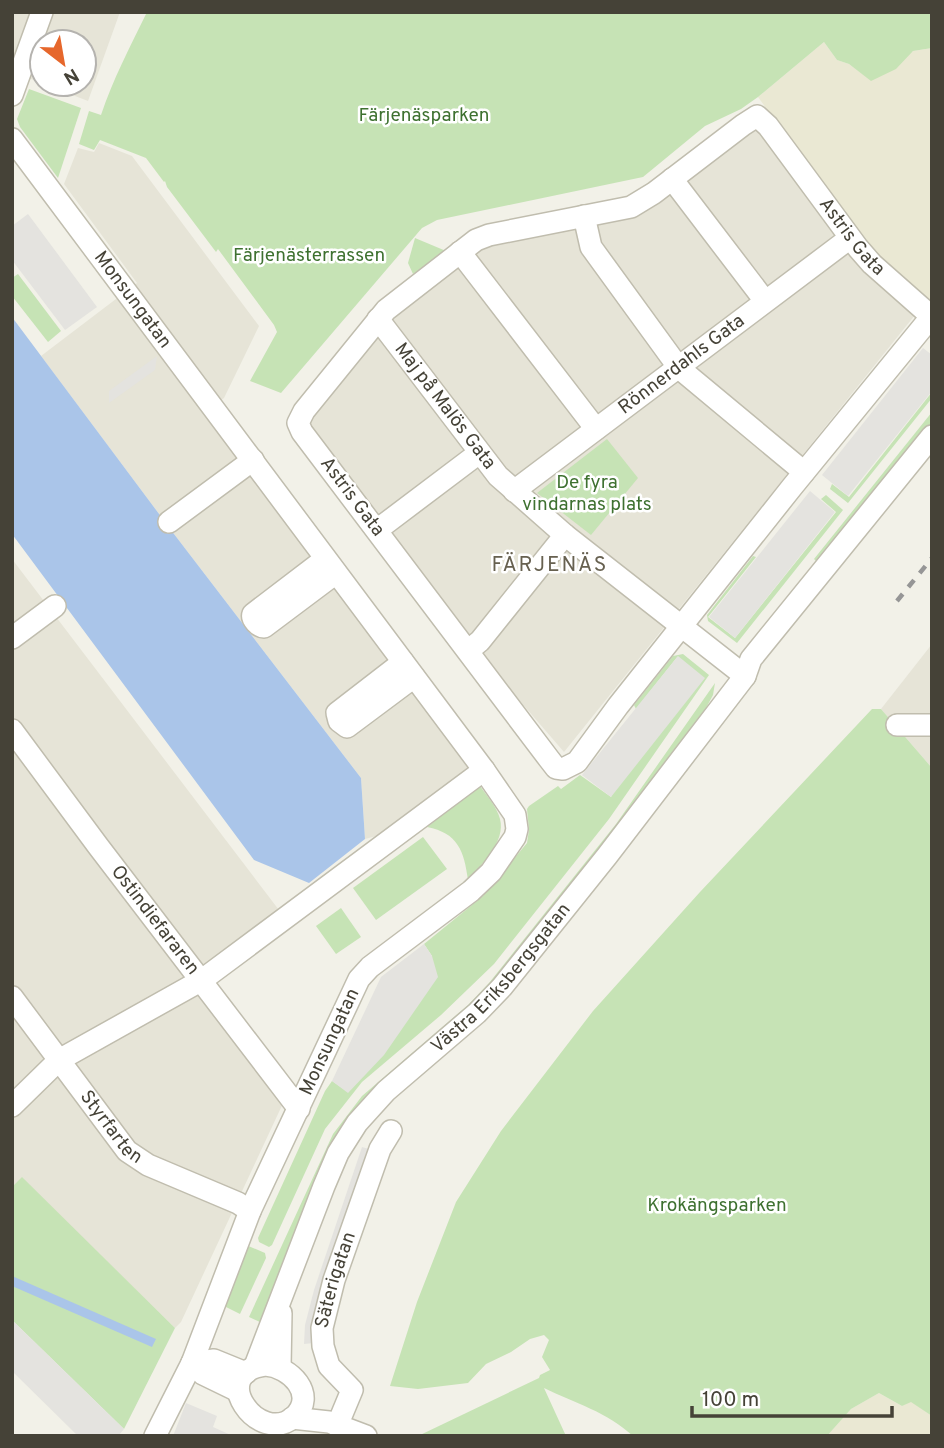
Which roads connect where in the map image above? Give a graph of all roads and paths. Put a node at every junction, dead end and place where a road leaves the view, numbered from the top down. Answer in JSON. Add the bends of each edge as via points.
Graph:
{"nodes":[{"id":1,"x":42,"y":12,"type":"edge"},
{"id":2,"x":14,"y":88,"type":"edge"},
{"id":3,"x":12,"y":139,"type":"edge"},
{"id":4,"x":672,"y":179,"type":"junction"},
{"id":5,"x":584,"y":216,"type":"junction"},
{"id":6,"x":850,"y":238,"type":"junction"},
{"id":7,"x":460,"y":251,"type":"junction"},
{"id":8,"x":765,"y":301,"type":"junction"},
{"id":9,"x":932,"y":317,"type":"edge"},
{"id":10,"x":378,"y":320,"type":"junction"},
{"id":11,"x":679,"y":368,"type":"junction"},
{"id":12,"x":596,"y":429,"type":"junction"},
{"id":13,"x":932,"y":436,"type":"edge"},
{"id":14,"x":479,"y":453,"type":"junction"},
{"id":15,"x":932,"y":454,"type":"edge"},
{"id":16,"x":253,"y":460,"type":"junction"},
{"id":17,"x":804,"y":472,"type":"junction"},
{"id":18,"x":514,"y":491,"type":"junction"},
{"id":19,"x":169,"y":522,"type":"dead end"},
{"id":20,"x":377,"y":530,"type":"junction"},
{"id":21,"x":565,"y":535,"type":"junction"},
{"id":22,"x":55,"y":606,"type":"dead end"},
{"id":23,"x":682,"y":627,"type":"junction"},
{"id":24,"x":12,"y":638,"type":"edge"},
{"id":25,"x":469,"y":650,"type":"junction"},
{"id":26,"x":745,"y":676,"type":"junction"},
{"id":27,"x":897,"y":725,"type":"dead end"},
{"id":28,"x":932,"y":725,"type":"edge"},
{"id":29,"x":12,"y":730,"type":"edge"},
{"id":30,"x":484,"y":769,"type":"junction"},
{"id":31,"x":202,"y":980,"type":"junction"},
{"id":32,"x":12,"y":997,"type":"edge"},
{"id":33,"x":59,"y":1060,"type":"junction"},
{"id":34,"x":12,"y":1106,"type":"edge"},
{"id":35,"x":299,"y":1109,"type":"junction"},
{"id":36,"x":391,"y":1131,"type":"dead end"},
{"id":37,"x":250,"y":1211,"type":"junction"},
{"id":38,"x":282,"y":1290,"type":"junction"},
{"id":39,"x":192,"y":1363,"type":"junction"},
{"id":40,"x":280,"y":1367,"type":"junction"},
{"id":41,"x":246,"y":1377,"type":"junction"},
{"id":42,"x":303,"y":1396,"type":"junction"},
{"id":43,"x":292,"y":1418,"type":"junction"},
{"id":44,"x":333,"y":1424,"type":"junction"},
{"id":45,"x":155,"y":1436,"type":"edge"},
{"id":46,"x":366,"y":1436,"type":"edge"}],
"edges":[{"from":1,"to":2,"type":"street"},
{"from":3,"to":16,"type":"street","name":"Monsungatan"},
{"from":4,"to":5,"type":"street","name":"Astris Gata","via":[[631,207]]},
{"from":4,"to":6,"type":"street","name":"Astris Gata","via":[[757,116]]},
{"from":4,"to":8,"type":"street"},
{"from":5,"to":7,"type":"street","name":"Astris Gata","via":[[489,234]]},
{"from":5,"to":11,"type":"street","via":[[591,247]]},
{"from":6,"to":8,"type":"street","name":"Rönnerdahls Gata"},
{"from":6,"to":9,"type":"street","name":"Astris Gata"},
{"from":7,"to":10,"type":"street","name":"Astris Gata","via":[[401,296]]},
{"from":7,"to":12,"type":"street"},
{"from":8,"to":11,"type":"street","name":"Rönnerdahls Gata"},
{"from":9,"to":17,"type":"street","name":"Astris Gata"},
{"from":10,"to":14,"type":"street","name":"Maj på Malös Gata"},
{"from":10,"to":20,"type":"street","name":"Astris Gata","via":[[298,424]]},
{"from":11,"to":12,"type":"street","name":"Rönnerdahls Gata"},
{"from":11,"to":17,"type":"street"},
{"from":12,"to":18,"type":"street","name":"Rönnerdahls Gata"},
{"from":13,"to":26,"type":"street","name":"Västra Eriksbergsgatan","via":[[751,659]]},
{"from":14,"to":18,"type":"street","name":"Maj på Malös Gata"},
{"from":14,"to":20,"type":"street"},
{"from":15,"to":26,"type":"street","name":"Västra Eriksbergsgatan","via":[[769,659]]},
{"from":16,"to":19,"type":"street"},
{"from":16,"to":30,"type":"street","name":"Monsungatan"},
{"from":17,"to":23,"type":"street","name":"Astris Gata"},
{"from":18,"to":21,"type":"street","name":"Maj på Malös Gata"},
{"from":20,"to":25,"type":"street","name":"Astris Gata"},
{"from":21,"to":23,"type":"street","name":"Maj på Malös Gata"},
{"from":21,"to":25,"type":"street"},
{"from":22,"to":24,"type":"street"},
{"from":23,"to":25,"type":"street","name":"Astris Gata","via":[[577,762],[563,769],[556,768]]},
{"from":23,"to":26,"type":"street","name":"Maj på Malös Gata"},
{"from":26,"to":38,"type":"street","name":"Västra Eriksbergsgatan","via":[[502,987],[386,1091],[357,1123],[334,1161]]},
{"from":27,"to":28,"type":"street"},
{"from":29,"to":31,"type":"street","name":"Ostindiefararen"},
{"from":30,"to":31,"type":"street"},
{"from":30,"to":35,"type":"street","name":"Monsungatan","via":[[515,815],[515,837],[491,872],[471,891],[359,979]]},
{"from":31,"to":33,"type":"street"},
{"from":31,"to":35,"type":"street","name":"Ostindiefararen"},
{"from":32,"to":33,"type":"street","name":"Styrfarten"},
{"from":33,"to":34,"type":"street"},
{"from":33,"to":37,"type":"street","name":"Styrfarten","via":[[127,1151]]},
{"from":35,"to":37,"type":"street","name":"Monsungatan"},
{"from":36,"to":44,"type":"street","name":"Säterigatan","via":[[380,1149],[334,1280],[322,1328],[329,1366],[352,1390]]},
{"from":37,"to":39,"type":"street","name":"Monsungatan"},
{"from":38,"to":40,"type":"street","name":"Västra Eriksbergsgatan"},
{"from":38,"to":41,"type":"street","name":"Västra Eriksbergsgatan"},
{"from":39,"to":41,"type":"street","via":[[214,1360]]},
{"from":39,"to":45,"type":"street","name":"Monsungatan"},
{"from":40,"to":41,"type":"street"},
{"from":40,"to":42,"type":"street","via":[[294,1378]]},
{"from":41,"to":43,"type":"street","via":[[244,1407],[254,1418],[279,1423]]},
{"from":42,"to":43,"type":"street"},
{"from":42,"to":44,"type":"street"},
{"from":43,"to":44,"type":"street"},
{"from":44,"to":46,"type":"street"}]}
